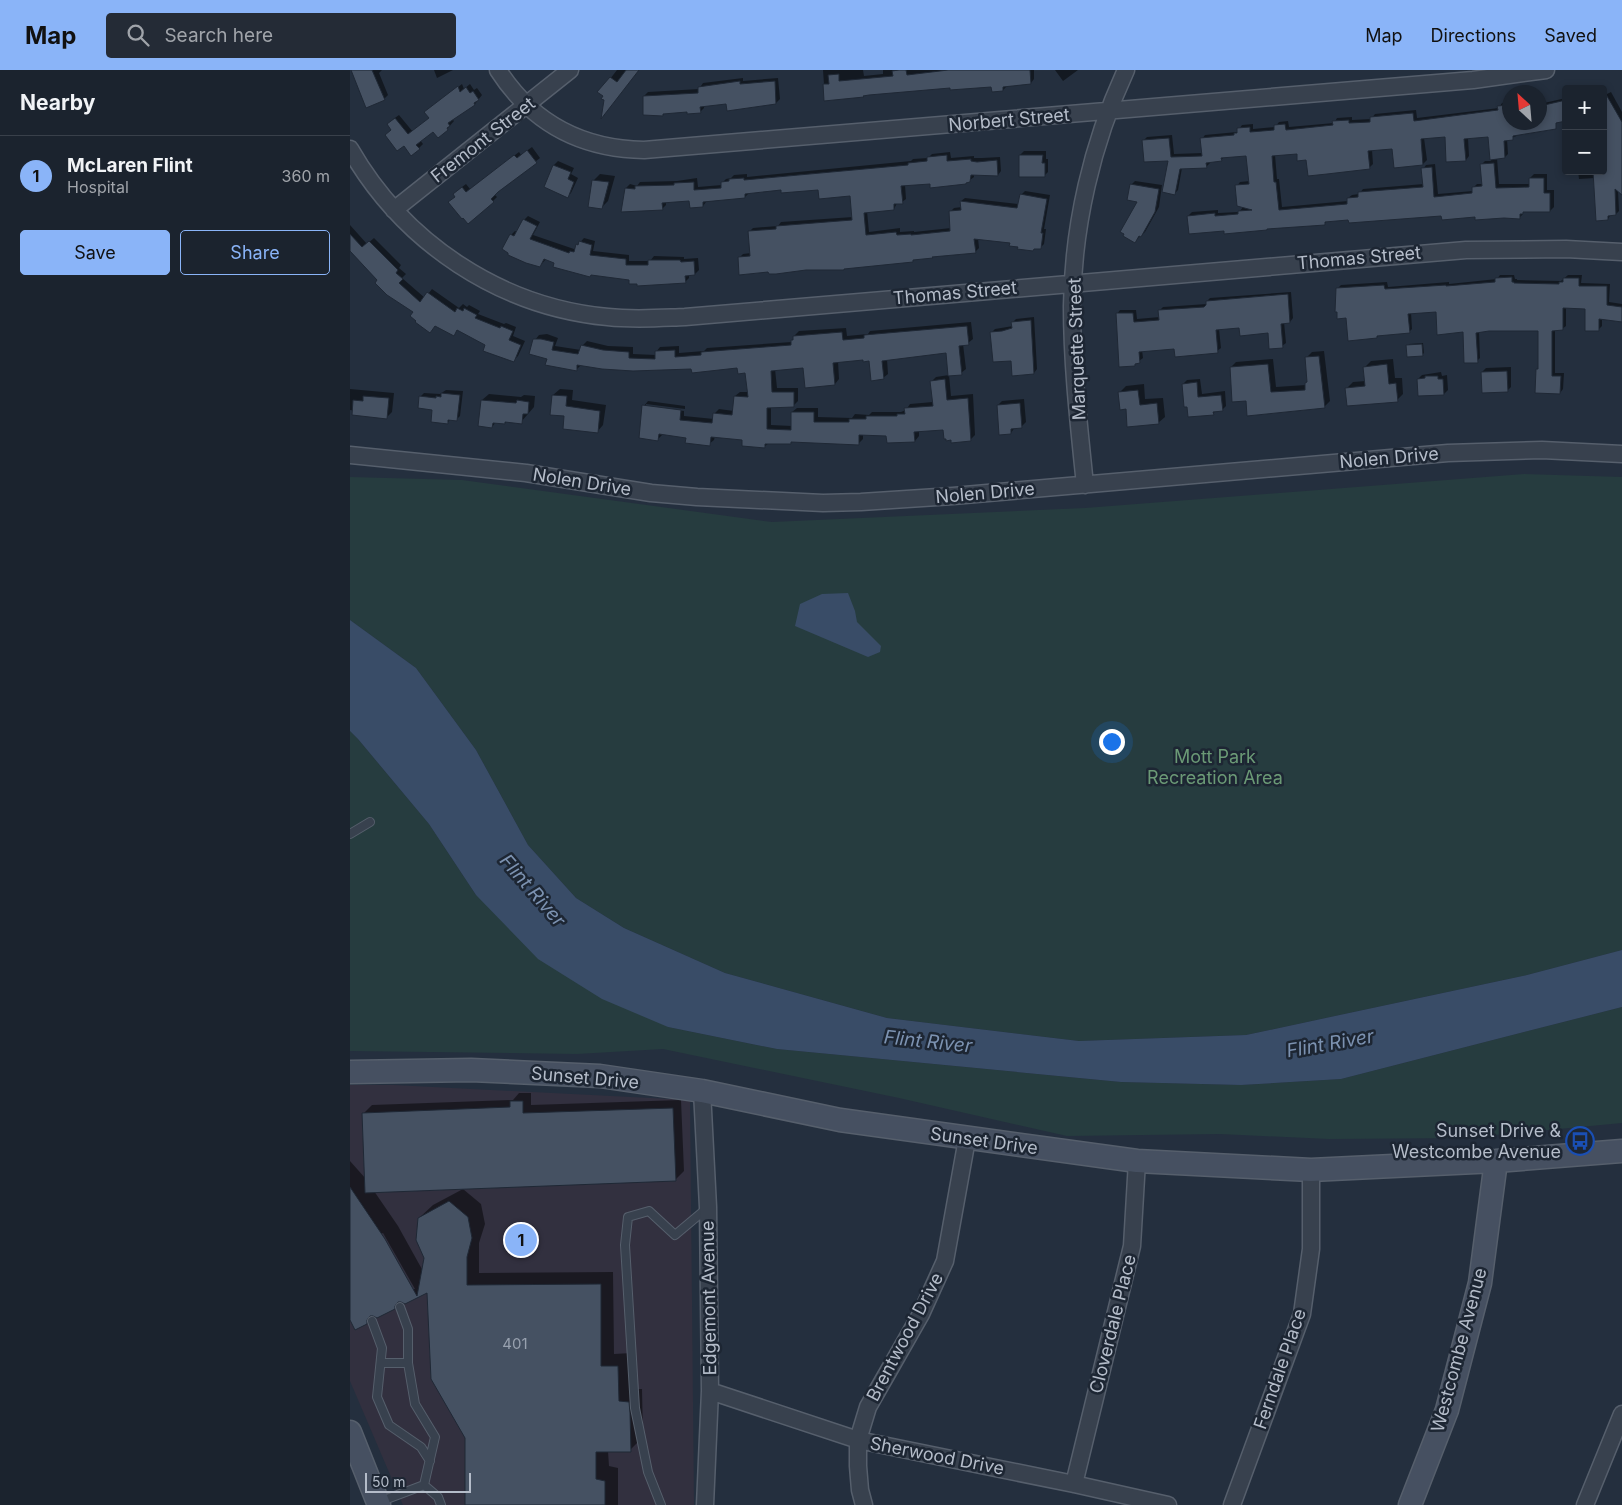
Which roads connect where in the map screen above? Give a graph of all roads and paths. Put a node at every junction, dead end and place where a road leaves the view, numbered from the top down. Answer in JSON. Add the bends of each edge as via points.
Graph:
{"nodes":[{"id":1,"x":498,"y":70,"type":"edge"},
{"id":2,"x":570,"y":70,"type":"edge"},
{"id":3,"x":1126,"y":70,"type":"edge"},
{"id":4,"x":1546,"y":70,"type":"edge"},
{"id":5,"x":526,"y":106,"type":"junction"},
{"id":6,"x":1110,"y":111,"type":"junction"},
{"id":7,"x":350,"y":149,"type":"edge"},
{"id":8,"x":394,"y":210,"type":"junction"},
{"id":9,"x":1622,"y":252,"type":"edge"},
{"id":10,"x":1073,"y":283,"type":"junction"},
{"id":11,"x":1622,"y":454,"type":"edge"},
{"id":12,"x":350,"y":455,"type":"edge"},
{"id":13,"x":1085,"y":485,"type":"junction"},
{"id":14,"x":370,"y":822,"type":"dead end"},
{"id":15,"x":350,"y":834,"type":"edge"},
{"id":16,"x":350,"y":1072,"type":"edge"},
{"id":17,"x":702,"y":1091,"type":"junction"},
{"id":18,"x":967,"y":1139,"type":"junction"},
{"id":19,"x":1622,"y":1151,"type":"edge"},
{"id":20,"x":1137,"y":1161,"type":"junction"},
{"id":21,"x":1496,"y":1161,"type":"junction"},
{"id":22,"x":1311,"y":1170,"type":"junction"},
{"id":23,"x":708,"y":1207,"type":"junction"},
{"id":24,"x":400,"y":1306,"type":"dead end"},
{"id":25,"x":372,"y":1321,"type":"dead end"},
{"id":26,"x":382,"y":1363,"type":"junction"},
{"id":27,"x":408,"y":1364,"type":"junction"},
{"id":28,"x":710,"y":1391,"type":"junction"},
{"id":29,"x":1622,"y":1414,"type":"edge"},
{"id":30,"x":350,"y":1432,"type":"edge"},
{"id":31,"x":858,"y":1440,"type":"junction"},
{"id":32,"x":430,"y":1461,"type":"junction"},
{"id":33,"x":1074,"y":1484,"type":"junction"},
{"id":34,"x":424,"y":1485,"type":"junction"},
{"id":35,"x":376,"y":1504,"type":"edge"},
{"id":36,"x":441,"y":1505,"type":"edge"},
{"id":37,"x":661,"y":1505,"type":"edge"},
{"id":38,"x":705,"y":1505,"type":"edge"},
{"id":39,"x":864,"y":1505,"type":"edge"},
{"id":40,"x":1168,"y":1505,"type":"edge"},
{"id":41,"x":1232,"y":1505,"type":"edge"},
{"id":42,"x":1410,"y":1505,"type":"edge"},
{"id":43,"x":1586,"y":1505,"type":"edge"}],
"edges":[{"from":1,"to":5,"type":"street","name":"Norbert Street"},
{"from":2,"to":5,"type":"street","name":"Fremont Street"},
{"from":3,"to":6,"type":"street","name":"Marquette Street"},
{"from":4,"to":6,"type":"street","name":"Norbert Street","via":[[1473,80]]},
{"from":5,"to":6,"type":"street","name":"Norbert Street","via":[[584,141],[617,149],[644,150]]},
{"from":5,"to":8,"type":"street","name":"Fremont Street"},
{"from":6,"to":10,"type":"street","name":"Marquette Street","via":[[1092,163],[1084,199]]},
{"from":7,"to":8,"type":"street","name":"Thomas Street"},
{"from":8,"to":10,"type":"street","name":"Thomas Street","via":[[440,252],[496,286],[560,309],[609,317],[685,317]]},
{"from":9,"to":10,"type":"street","name":"Thomas Street","via":[[1466,250]]},
{"from":10,"to":13,"type":"street","name":"Marquette Street","via":[[1075,364]]},
{"from":11,"to":13,"type":"street","name":"Nolen Drive","via":[[1542,450],[1448,453]]},
{"from":12,"to":13,"type":"street","name":"Nolen Drive","via":[[526,473],[652,493],[759,501],[861,502]]},
{"from":14,"to":15,"type":"lane"},
{"from":16,"to":17,"type":"street","name":"Sunset Drive","via":[[471,1070],[591,1076]]},
{"from":17,"to":18,"type":"street","name":"Sunset Drive","via":[[840,1120]]},
{"from":17,"to":23,"type":"street","name":"Edgemont Avenue"},
{"from":18,"to":20,"type":"street","name":"Sunset Drive"},
{"from":18,"to":31,"type":"street","name":"Brentwood Drive","via":[[945,1261],[921,1314],[868,1407]]},
{"from":19,"to":21,"type":"street","name":"Sunset Drive"},
{"from":20,"to":22,"type":"street","name":"Sunset Drive"},
{"from":20,"to":33,"type":"street","name":"Cloverdale Place","via":[[1132,1246]]},
{"from":21,"to":22,"type":"street","name":"Sunset Drive"},
{"from":21,"to":42,"type":"street","name":"Westcombe Avenue","via":[[1480,1283],[1448,1410]]},
{"from":22,"to":41,"type":"street","name":"Ferndale Place","via":[[1311,1248],[1302,1314]]},
{"from":23,"to":28,"type":"street","name":"Edgemont Avenue"},
{"from":23,"to":37,"type":"lane","via":[[675,1235],[649,1211],[628,1217],[625,1246],[635,1408],[648,1472]]},
{"from":24,"to":27,"type":"lane","via":[[408,1329]]},
{"from":25,"to":26,"type":"lane","via":[[382,1348]]},
{"from":26,"to":27,"type":"lane"},
{"from":26,"to":32,"type":"lane","via":[[377,1397],[389,1425],[421,1447]]},
{"from":27,"to":32,"type":"lane","via":[[415,1404],[435,1437]]},
{"from":28,"to":31,"type":"street","name":"Sherwood Drive"},
{"from":28,"to":38,"type":"street","name":"Edgemont Avenue"},
{"from":29,"to":43,"type":"street"},
{"from":30,"to":35,"type":"street"},
{"from":31,"to":33,"type":"street","name":"Sherwood Drive"},
{"from":31,"to":39,"type":"street","name":"Brentwood Drive","via":[[858,1474]]},
{"from":32,"to":34,"type":"lane"},
{"from":33,"to":40,"type":"street","name":"Sherwood Drive"},
{"from":34,"to":35,"type":"lane"},
{"from":34,"to":36,"type":"lane","via":[[438,1497]]}]}
